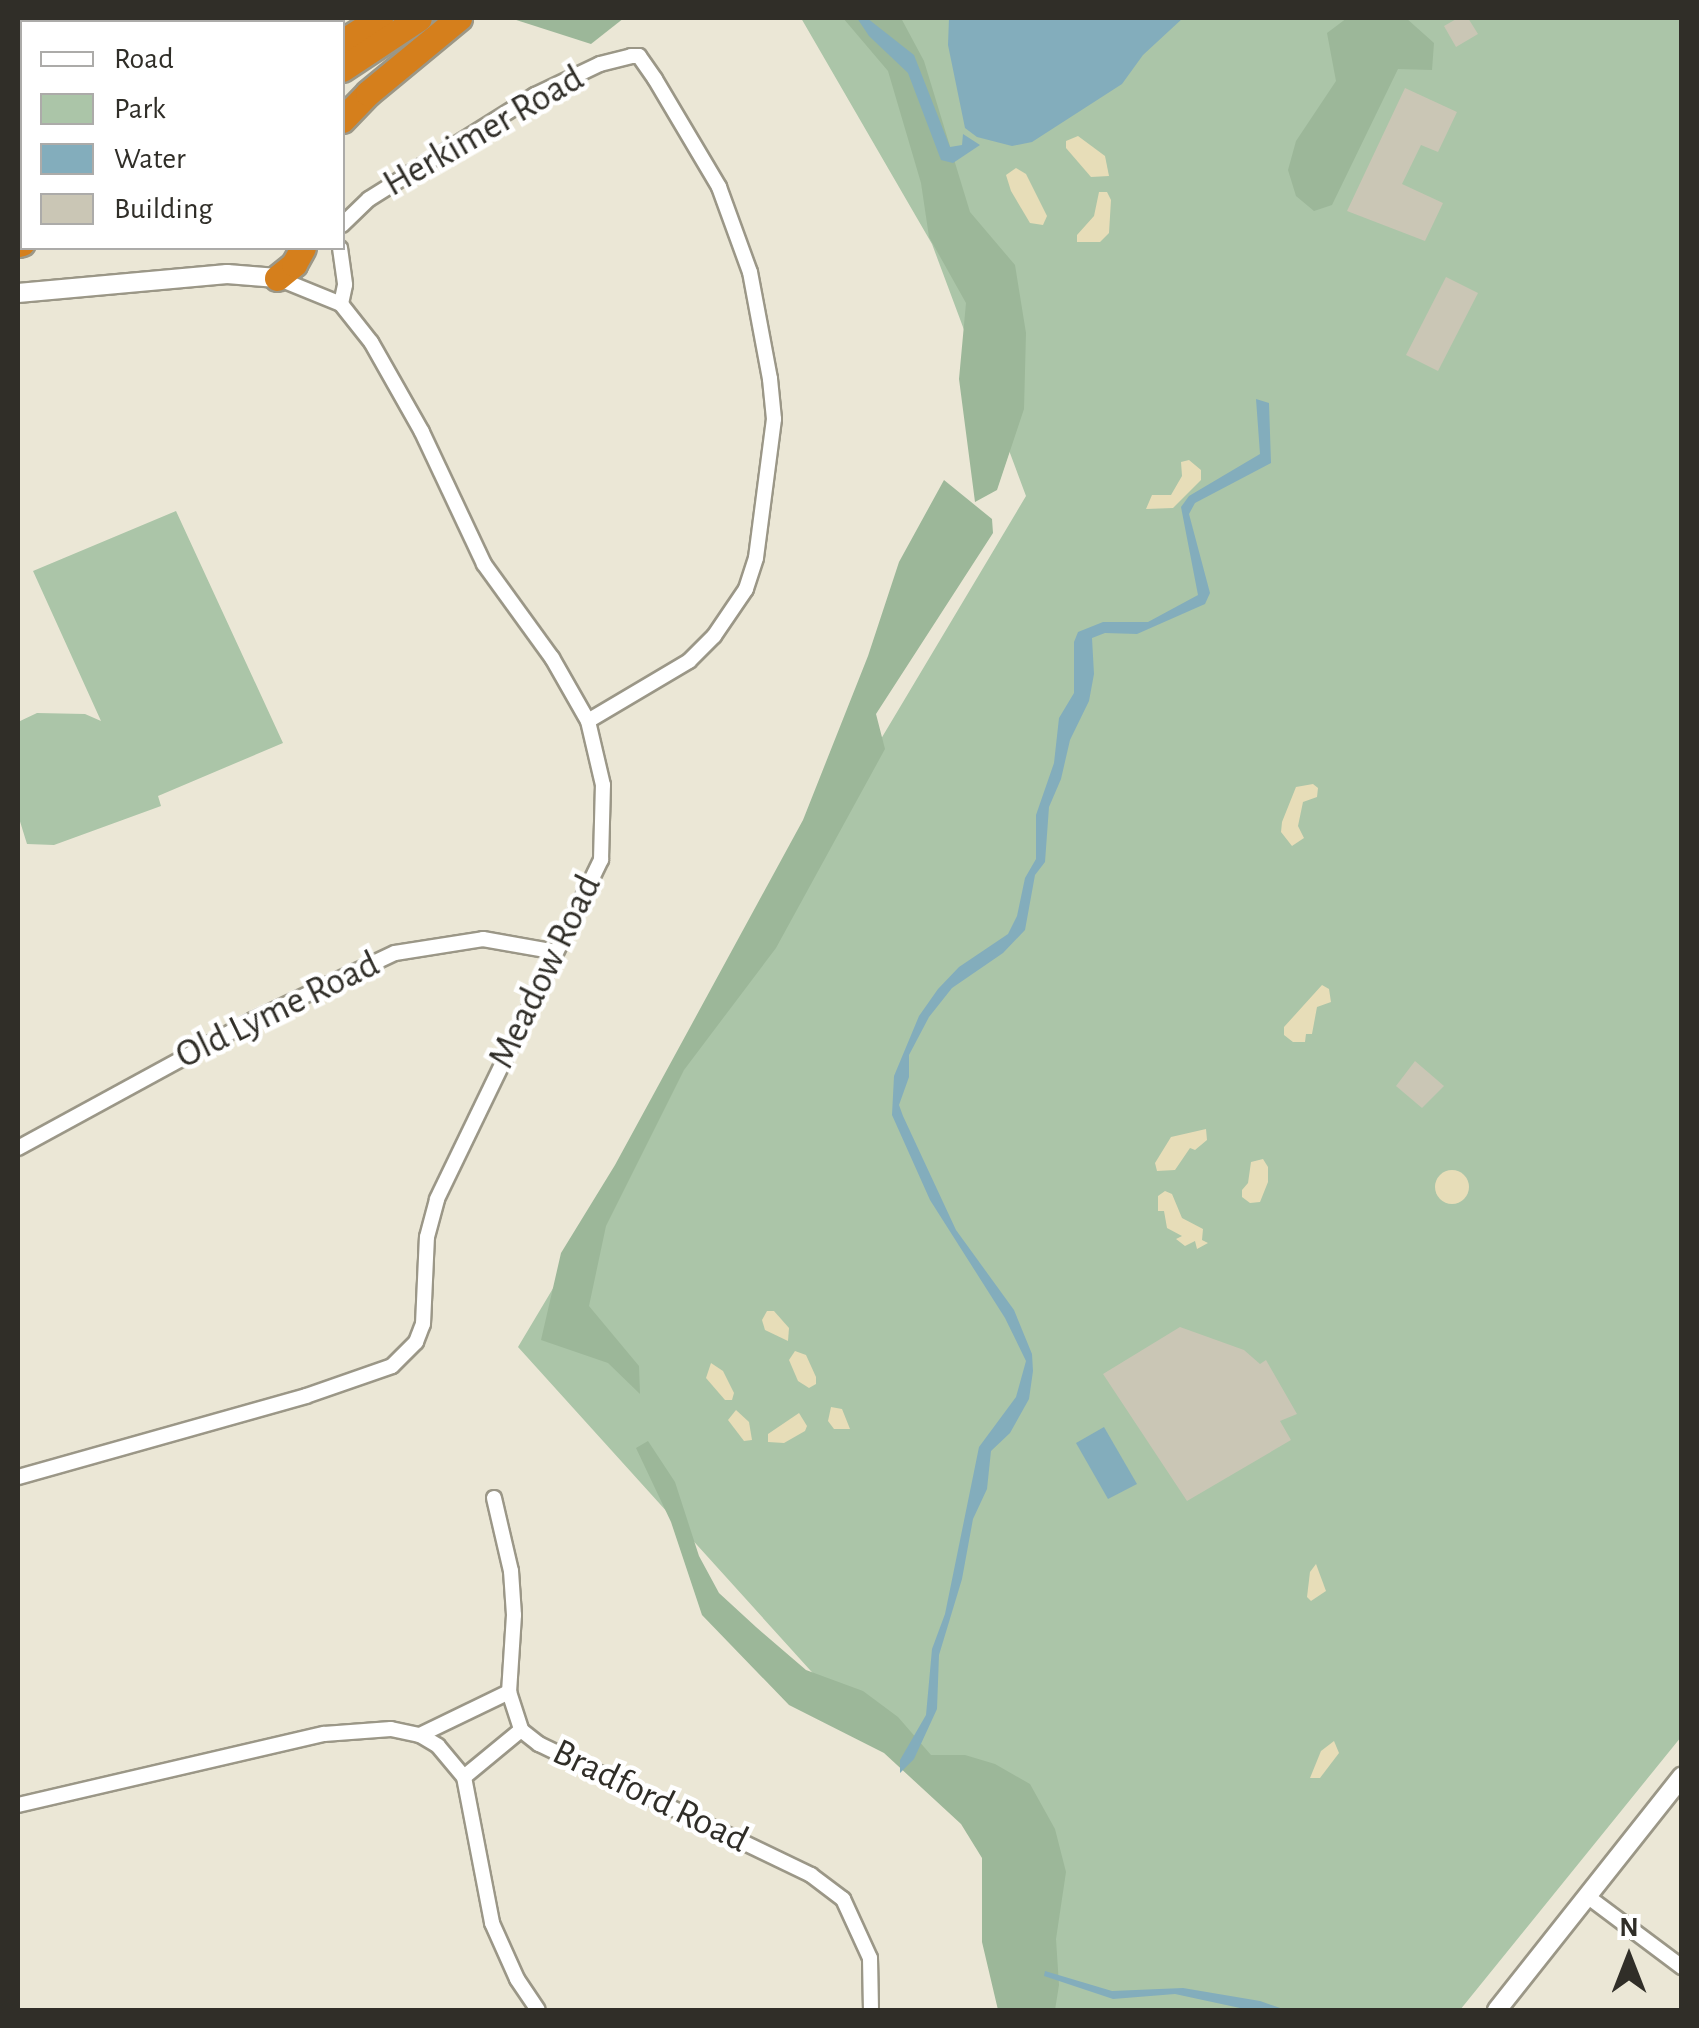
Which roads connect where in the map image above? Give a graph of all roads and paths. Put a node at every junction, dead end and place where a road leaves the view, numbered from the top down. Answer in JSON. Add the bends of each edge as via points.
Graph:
{"nodes":[{"id":1,"x":380,"y":18,"type":"edge"},
{"id":2,"x":419,"y":18,"type":"edge"},
{"id":3,"x":458,"y":18,"type":"edge"},
{"id":4,"x":345,"y":40,"type":"edge"},
{"id":5,"x":345,"y":67,"type":"edge"},
{"id":6,"x":345,"y":117,"type":"edge"},
{"id":7,"x":345,"y":222,"type":"edge"},
{"id":8,"x":277,"y":250,"type":"edge"},
{"id":9,"x":302,"y":250,"type":"edge"},
{"id":10,"x":340,"y":250,"type":"edge"},
{"id":11,"x":277,"y":278,"type":"junction"},
{"id":12,"x":18,"y":293,"type":"edge"},
{"id":13,"x":341,"y":304,"type":"junction"},
{"id":14,"x":588,"y":722,"type":"junction"},
{"id":15,"x":556,"y":952,"type":"junction"},
{"id":16,"x":18,"y":1148,"type":"edge"},
{"id":17,"x":18,"y":1477,"type":"edge"},
{"id":18,"x":494,"y":1498,"type":"dead end"},
{"id":19,"x":509,"y":1692,"type":"junction"},
{"id":20,"x":521,"y":1730,"type":"junction"},
{"id":21,"x":420,"y":1735,"type":"junction"},
{"id":22,"x":1682,"y":1777,"type":"edge"},
{"id":23,"x":464,"y":1778,"type":"junction"},
{"id":24,"x":18,"y":1805,"type":"edge"},
{"id":25,"x":1587,"y":1896,"type":"junction"},
{"id":26,"x":1682,"y":1966,"type":"edge"},
{"id":27,"x":538,"y":2010,"type":"edge"},
{"id":28,"x":871,"y":2010,"type":"edge"},
{"id":29,"x":1498,"y":2010,"type":"edge"}],
"edges":[{"from":1,"to":4,"type":"highway"},
{"from":2,"to":5,"type":"highway"},
{"from":3,"to":6,"type":"highway"},
{"from":7,"to":14,"type":"street","name":"Herkimer Road","via":[[369,199],[534,95],[631,56],[639,56],[655,79],[719,188],[750,272],[774,418],[756,558],[746,590],[690,660]]},
{"from":8,"to":11,"type":"highway"},
{"from":9,"to":11,"type":"highway"},
{"from":10,"to":13,"type":"street"},
{"from":11,"to":12,"type":"street","via":[[227,274]]},
{"from":11,"to":13,"type":"street"},
{"from":13,"to":14,"type":"street","name":"Meadow Road","via":[[388,370],[484,564],[552,658]]},
{"from":14,"to":15,"type":"street","name":"Meadow Road","via":[[603,785],[605,835],[601,860]]},
{"from":15,"to":16,"type":"street","name":"Old Lyme Road","via":[[483,939],[396,953],[253,1020]]},
{"from":15,"to":17,"type":"street","name":"Meadow Road","via":[[437,1199],[423,1324],[416,1342],[392,1366]]},
{"from":18,"to":19,"type":"street","name":"Bradford Road","via":[[512,1586]]},
{"from":19,"to":20,"type":"street","name":"Bradford Road"},
{"from":19,"to":21,"type":"street"},
{"from":20,"to":23,"type":"street"},
{"from":20,"to":28,"type":"street","name":"Bradford Road","via":[[811,1875],[843,1899],[870,1958]]},
{"from":21,"to":23,"type":"street"},
{"from":21,"to":24,"type":"street","via":[[391,1729],[324,1734]]},
{"from":22,"to":25,"type":"street"},
{"from":23,"to":27,"type":"street","via":[[489,1912]]},
{"from":25,"to":26,"type":"street"},
{"from":25,"to":29,"type":"street"}]}
